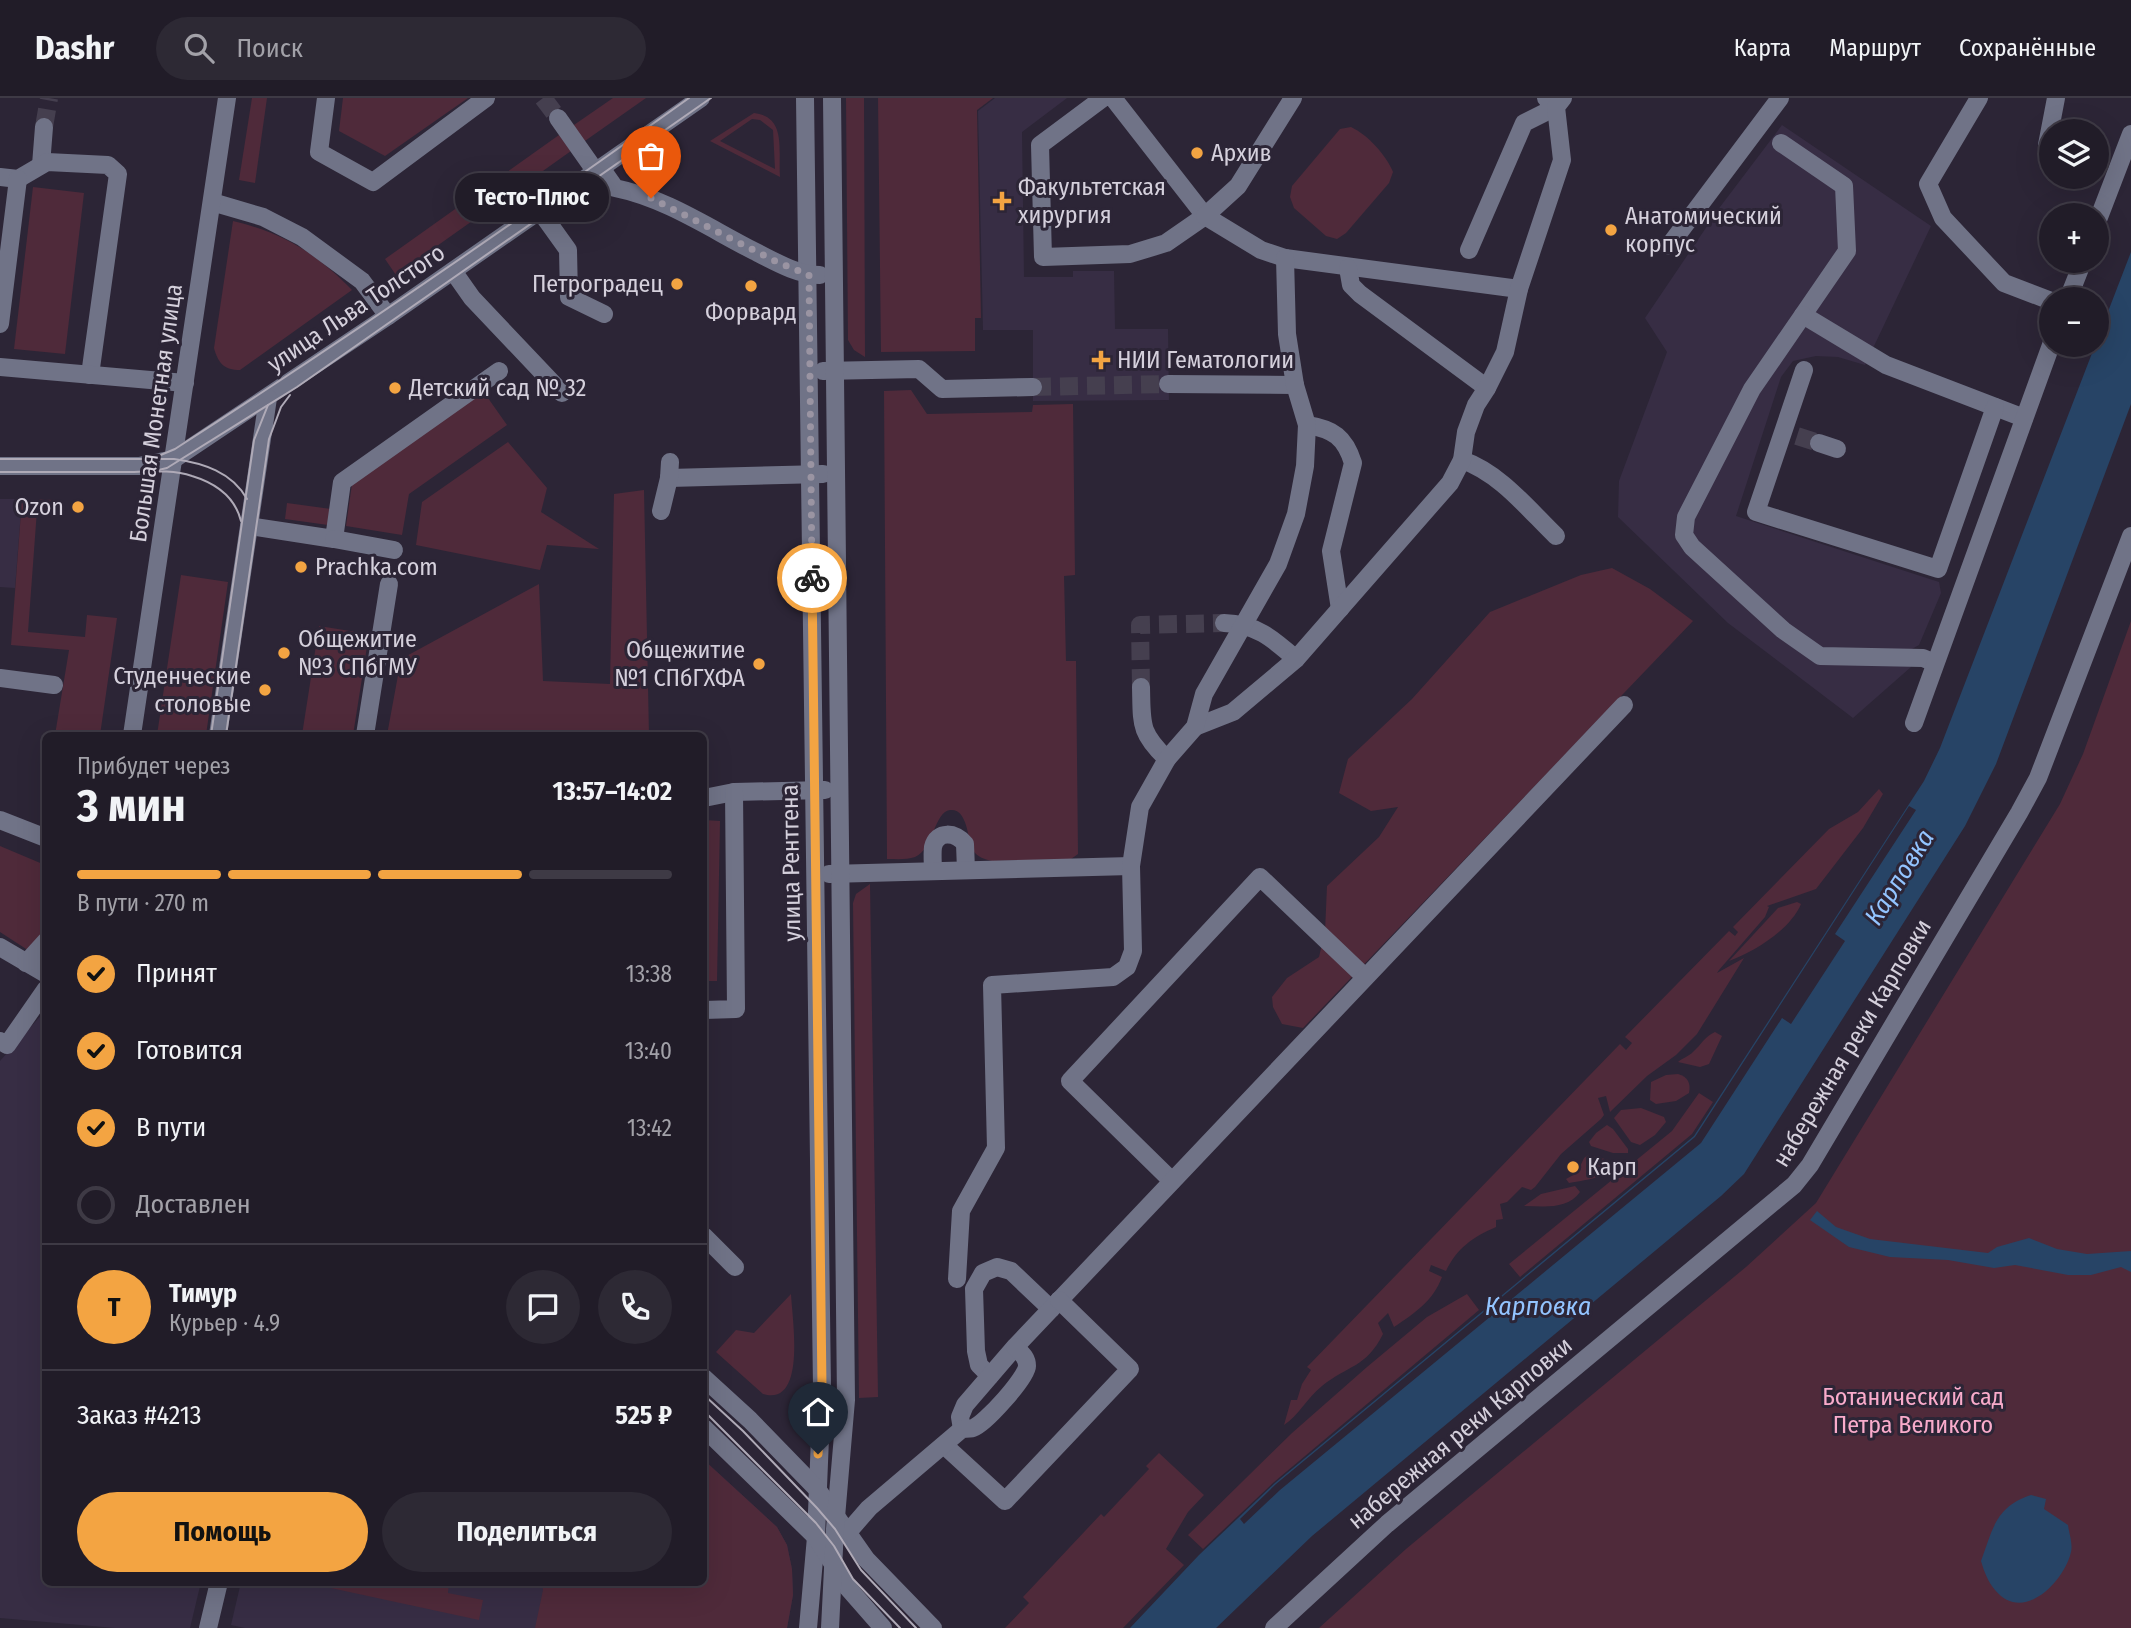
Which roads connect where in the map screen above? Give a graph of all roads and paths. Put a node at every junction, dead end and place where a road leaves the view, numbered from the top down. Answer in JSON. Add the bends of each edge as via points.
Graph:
{"nodes":[{"id":1,"x":227,"y":98,"type":"edge"},
{"id":2,"x":326,"y":98,"type":"edge"},
{"id":3,"x":486,"y":98,"type":"edge"},
{"id":4,"x":701,"y":98,"type":"edge"},
{"id":5,"x":805,"y":98,"type":"edge"},
{"id":6,"x":832,"y":98,"type":"edge"},
{"id":7,"x":1103,"y":98,"type":"edge"},
{"id":8,"x":1113,"y":98,"type":"edge"},
{"id":9,"x":1293,"y":98,"type":"edge"},
{"id":10,"x":1780,"y":98,"type":"edge"},
{"id":11,"x":1979,"y":98,"type":"edge"},
{"id":12,"x":2056,"y":98,"type":"edge"},
{"id":13,"x":1555,"y":101,"type":"edge"},
{"id":14,"x":558,"y":118,"type":"tunnel mouth"},
{"id":15,"x":2052,"y":119,"type":"edge"},
{"id":16,"x":44,"y":127,"type":"tunnel mouth"},
{"id":17,"x":2131,"y":134,"type":"edge"},
{"id":18,"x":1781,"y":143,"type":"dead end"},
{"id":19,"x":41,"y":165,"type":"junction"},
{"id":20,"x":598,"y":170,"type":"junction"},
{"id":21,"x":9,"y":178,"type":"edge"},
{"id":22,"x":212,"y":202,"type":"junction"},
{"id":23,"x":2104,"y":203,"type":"edge"},
{"id":24,"x":540,"y":211,"type":"junction"},
{"id":25,"x":1205,"y":216,"type":"junction"},
{"id":26,"x":5,"y":238,"type":"edge"},
{"id":27,"x":1669,"y":246,"type":"dead end"},
{"id":28,"x":1469,"y":250,"type":"dead end"},
{"id":29,"x":1285,"y":258,"type":"junction"},
{"id":30,"x":1348,"y":268,"type":"junction"},
{"id":31,"x":453,"y":271,"type":"junction"},
{"id":32,"x":809,"y":275,"type":"junction"},
{"id":33,"x":833,"y":275,"type":"junction"},
{"id":34,"x":1519,"y":289,"type":"junction"},
{"id":35,"x":2039,"y":296,"type":"edge"},
{"id":36,"x":604,"y":314,"type":"dead end"},
{"id":37,"x":1803,"y":315,"type":"junction"},
{"id":38,"x":388,"y":316,"type":"junction"},
{"id":39,"x":0,"y":324,"type":"edge"},
{"id":40,"x":2047,"y":357,"type":"edge"},
{"id":41,"x":0,"y":367,"type":"edge"},
{"id":42,"x":1804,"y":370,"type":"dead end"},
{"id":43,"x":499,"y":371,"type":"dead end"},
{"id":44,"x":810,"y":371,"type":"junction"},
{"id":45,"x":834,"y":371,"type":"junction"},
{"id":46,"x":90,"y":374,"type":"junction"},
{"id":47,"x":185,"y":383,"type":"junction"},
{"id":48,"x":1168,"y":384,"type":"tunnel mouth"},
{"id":49,"x":1295,"y":385,"type":"junction"},
{"id":50,"x":1033,"y":387,"type":"tunnel mouth"},
{"id":51,"x":1488,"y":388,"type":"junction"},
{"id":52,"x":562,"y":393,"type":"dead end"},
{"id":53,"x":268,"y":398,"type":"junction"},
{"id":54,"x":1995,"y":407,"type":"junction"},
{"id":55,"x":2024,"y":418,"type":"junction"},
{"id":56,"x":1307,"y":425,"type":"junction"},
{"id":57,"x":1819,"y":443,"type":"tunnel mouth"},
{"id":58,"x":1837,"y":449,"type":"dead end"},
{"id":59,"x":174,"y":459,"type":"junction"},
{"id":60,"x":1462,"y":460,"type":"junction"},
{"id":61,"x":0,"y":466,"type":"edge"},
{"id":62,"x":811,"y":474,"type":"junction"},
{"id":63,"x":835,"y":474,"type":"junction"},
{"id":64,"x":661,"y":511,"type":"dead end"},
{"id":65,"x":249,"y":526,"type":"junction"},
{"id":66,"x":1556,"y":536,"type":"dead end"},
{"id":67,"x":2131,"y":536,"type":"edge"},
{"id":68,"x":334,"y":539,"type":"junction"},
{"id":69,"x":394,"y":550,"type":"dead end"},
{"id":70,"x":389,"y":584,"type":"dead end"},
{"id":71,"x":1340,"y":610,"type":"junction"},
{"id":72,"x":1224,"y":623,"type":"tunnel mouth"},
{"id":73,"x":1244,"y":624,"type":"junction"},
{"id":74,"x":1296,"y":659,"type":"junction"},
{"id":75,"x":1935,"y":663,"type":"junction"},
{"id":76,"x":0,"y":678,"type":"edge"},
{"id":77,"x":54,"y":685,"type":"dead end"},
{"id":78,"x":1141,"y":687,"type":"tunnel mouth"},
{"id":79,"x":1624,"y":705,"type":"dead end"},
{"id":80,"x":1914,"y":723,"type":"dead end"},
{"id":81,"x":1195,"y":727,"type":"junction"},
{"id":82,"x":132,"y":732,"type":"edge"},
{"id":83,"x":218,"y":732,"type":"edge"},
{"id":84,"x":365,"y":732,"type":"edge"},
{"id":85,"x":1167,"y":760,"type":"junction"},
{"id":86,"x":814,"y":790,"type":"junction"},
{"id":87,"x":839,"y":790,"type":"junction"},
{"id":88,"x":734,"y":792,"type":"junction"},
{"id":89,"x":707,"y":797,"type":"edge"},
{"id":90,"x":0,"y":820,"type":"edge"},
{"id":91,"x":42,"y":836,"type":"edge"},
{"id":92,"x":1131,"y":866,"type":"junction"},
{"id":93,"x":966,"y":870,"type":"junction"},
{"id":94,"x":933,"y":871,"type":"junction"},
{"id":95,"x":815,"y":874,"type":"junction"},
{"id":96,"x":840,"y":874,"type":"junction"},
{"id":97,"x":42,"y":945,"type":"edge"},
{"id":98,"x":0,"y":947,"type":"edge"},
{"id":99,"x":26,"y":963,"type":"junction"},
{"id":100,"x":42,"y":972,"type":"edge"},
{"id":101,"x":1366,"y":977,"type":"junction"},
{"id":102,"x":42,"y":995,"type":"edge"},
{"id":103,"x":707,"y":1010,"type":"edge"},
{"id":104,"x":0,"y":1041,"type":"edge"},
{"id":105,"x":818,"y":1077,"type":"junction"},
{"id":106,"x":842,"y":1077,"type":"junction"},
{"id":107,"x":1172,"y":1181,"type":"junction"},
{"id":108,"x":707,"y":1239,"type":"edge"},
{"id":109,"x":735,"y":1267,"type":"dead end"},
{"id":110,"x":957,"y":1279,"type":"dead end"},
{"id":111,"x":1055,"y":1304,"type":"junction"},
{"id":112,"x":1016,"y":1347,"type":"junction"},
{"id":113,"x":990,"y":1376,"type":"junction"},
{"id":114,"x":707,"y":1381,"type":"edge"},
{"id":115,"x":962,"y":1429,"type":"junction"},
{"id":116,"x":707,"y":1431,"type":"edge"},
{"id":117,"x":944,"y":1445,"type":"junction"},
{"id":118,"x":817,"y":1489,"type":"junction"},
{"id":119,"x":836,"y":1514,"type":"junction"},
{"id":120,"x":849,"y":1531,"type":"junction"},
{"id":121,"x":816,"y":1537,"type":"junction"},
{"id":122,"x":833,"y":1564,"type":"junction"},
{"id":123,"x":218,"y":1586,"type":"edge"},
{"id":124,"x":208,"y":1628,"type":"edge"},
{"id":125,"x":808,"y":1628,"type":"edge"},
{"id":126,"x":830,"y":1628,"type":"edge"},
{"id":127,"x":883,"y":1628,"type":"edge"},
{"id":128,"x":933,"y":1628,"type":"edge"},
{"id":129,"x":1274,"y":1628,"type":"edge"}],
"edges":[{"from":1,"to":22,"type":"street","name":"Большая Монетная улица"},
{"from":2,"to":3,"type":"street","via":[[319,152],[373,182]]},
{"from":4,"to":20,"type":"street","name":"улица Льва Толстого"},
{"from":5,"to":32,"type":"street","name":"улица Рентгена"},
{"from":6,"to":33,"type":"street","name":"улица Рентгена"},
{"from":7,"to":25,"type":"street","via":[[1040,145],[1043,257],[1130,254],[1166,243]]},
{"from":8,"to":25,"type":"street"},
{"from":9,"to":25,"type":"street","via":[[1238,186]]},
{"from":10,"to":27,"type":"street"},
{"from":11,"to":35,"type":"street","via":[[1928,184],[1943,218],[2004,283]]},
{"from":12,"to":15,"type":"street"},
{"from":13,"to":28,"type":"street","via":[[1524,123]]},
{"from":13,"to":34,"type":"street","via":[[1563,160]]},
{"from":14,"to":20,"type":"street"},
{"from":16,"to":19,"type":"street"},
{"from":17,"to":23,"type":"street"},
{"from":18,"to":37,"type":"street","via":[[1844,186],[1847,251]]},
{"from":19,"to":21,"type":"street"},
{"from":19,"to":46,"type":"street","via":[[108,165],[118,174]]},
{"from":20,"to":24,"type":"street","name":"улица Льва Толстого"},
{"from":20,"to":32,"type":"street","via":[[615,188],[642,194]]},
{"from":21,"to":26,"type":"street"},
{"from":22,"to":38,"type":"street","via":[[263,216],[302,237],[362,281]]},
{"from":22,"to":47,"type":"street","name":"Большая Монетная улица"},
{"from":24,"to":31,"type":"street","name":"улица Льва Толстого"},
{"from":24,"to":36,"type":"street","via":[[568,250],[569,297]]},
{"from":25,"to":29,"type":"street","via":[[1261,250]]},
{"from":26,"to":39,"type":"street"},
{"from":29,"to":30,"type":"street"},
{"from":29,"to":49,"type":"street","via":[[1287,334]]},
{"from":30,"to":34,"type":"street"},
{"from":30,"to":51,"type":"street","via":[[1351,285],[1360,294]]},
{"from":31,"to":38,"type":"street","name":"улица Льва Толстого"},
{"from":31,"to":52,"type":"street","via":[[472,298]]},
{"from":32,"to":33,"type":"street"},
{"from":32,"to":44,"type":"street","name":"улица Рентгена"},
{"from":33,"to":45,"type":"street","name":"улица Рентгена"},
{"from":34,"to":51,"type":"street","via":[[1505,352]]},
{"from":37,"to":54,"type":"street","via":[[1886,365]]},
{"from":37,"to":75,"type":"street","via":[[1752,389],[1686,517],[1684,535],[1723,578],[1820,656]]},
{"from":38,"to":53,"type":"street","name":"улица Льва Толстого"},
{"from":40,"to":55,"type":"street"},
{"from":41,"to":46,"type":"street"},
{"from":42,"to":54,"type":"street","via":[[1790,433],[1756,512],[1938,569]]},
{"from":43,"to":68,"type":"street","via":[[342,482]]},
{"from":44,"to":45,"type":"street"},
{"from":44,"to":62,"type":"street","name":"улица Рентгена"},
{"from":45,"to":50,"type":"street","via":[[919,369],[942,388]]},
{"from":45,"to":63,"type":"street","name":"улица Рентгена"},
{"from":46,"to":47,"type":"street"},
{"from":47,"to":59,"type":"street","name":"Большая Монетная улица"},
{"from":48,"to":49,"type":"street"},
{"from":49,"to":56,"type":"street"},
{"from":51,"to":60,"type":"street","via":[[1466,432]]},
{"from":53,"to":59,"type":"street","name":"улица Льва Толстого"},
{"from":53,"to":65,"type":"street"},
{"from":54,"to":55,"type":"street"},
{"from":55,"to":75,"type":"street"},
{"from":56,"to":71,"type":"street","via":[[1338,436],[1353,463],[1331,551]]},
{"from":56,"to":73,"type":"street","via":[[1296,514],[1278,564]]},
{"from":57,"to":58,"type":"street"},
{"from":59,"to":61,"type":"street","via":[[139,466]]},
{"from":59,"to":82,"type":"street","name":"Большая Монетная улица"},
{"from":60,"to":66,"type":"street","via":[[1499,481]]},
{"from":60,"to":71,"type":"street","via":[[1450,483]]},
{"from":62,"to":63,"type":"street"},
{"from":62,"to":64,"type":"street","via":[[669,470]]},
{"from":62,"to":86,"type":"street","name":"улица Рентгена"},
{"from":63,"to":87,"type":"street","name":"улица Рентгена"},
{"from":65,"to":68,"type":"street"},
{"from":65,"to":83,"type":"street"},
{"from":67,"to":129,"type":"street","name":"набережная реки Карповки","via":[[2054,741],[2025,802],[1794,1185],[1378,1532]]},
{"from":68,"to":69,"type":"street"},
{"from":70,"to":84,"type":"street"},
{"from":71,"to":74,"type":"street"},
{"from":72,"to":73,"type":"street"},
{"from":73,"to":74,"type":"street","via":[[1273,639]]},
{"from":73,"to":81,"type":"street","via":[[1204,694]]},
{"from":74,"to":81,"type":"street","via":[[1233,712]]},
{"from":75,"to":80,"type":"street"},
{"from":76,"to":77,"type":"street"},
{"from":78,"to":85,"type":"street","via":[[1142,722],[1148,741]]},
{"from":79,"to":101,"type":"street"},
{"from":81,"to":85,"type":"street"},
{"from":85,"to":92,"type":"street","via":[[1140,807]]},
{"from":86,"to":87,"type":"street"},
{"from":86,"to":88,"type":"street"},
{"from":86,"to":95,"type":"street","name":"улица Рентгена"},
{"from":87,"to":96,"type":"street","name":"улица Рентгена"},
{"from":88,"to":89,"type":"street"},
{"from":88,"to":103,"type":"street","via":[[736,1009]]},
{"from":90,"to":91,"type":"street"},
{"from":92,"to":93,"type":"street"},
{"from":92,"to":110,"type":"street","via":[[1133,951],[1127,967],[1113,976],[992,985],[996,1148],[961,1211]]},
{"from":93,"to":94,"type":"street"},
{"from":93,"to":94,"type":"street","via":[[965,844],[949,834],[933,845]]},
{"from":94,"to":96,"type":"street"},
{"from":95,"to":96,"type":"street"},
{"from":95,"to":105,"type":"street","name":"улица Рентгена"},
{"from":96,"to":106,"type":"street","name":"улица Рентгена"},
{"from":97,"to":99,"type":"street"},
{"from":98,"to":99,"type":"street"},
{"from":99,"to":100,"type":"street"},
{"from":101,"to":107,"type":"street"},
{"from":101,"to":107,"type":"street","via":[[1260,877],[1070,1082]]},
{"from":102,"to":104,"type":"street","via":[[7,1045]]},
{"from":105,"to":106,"type":"street"},
{"from":105,"to":118,"type":"street","name":"улица Рентгена","via":[[822,1388]]},
{"from":106,"to":119,"type":"street","name":"улица Рентгена","via":[[846,1400]]},
{"from":107,"to":111,"type":"street"},
{"from":108,"to":109,"type":"street"},
{"from":111,"to":112,"type":"street"},
{"from":111,"to":113,"type":"street","via":[[1011,1271],[997,1267],[983,1273],[974,1289],[976,1350],[979,1365]]},
{"from":111,"to":117,"type":"street","via":[[1130,1369],[1005,1501]]},
{"from":112,"to":113,"type":"street"},
{"from":112,"to":115,"type":"street","via":[[1025,1357],[1024,1378],[982,1422]]},
{"from":113,"to":115,"type":"street","via":[[965,1405]]},
{"from":114,"to":118,"type":"street"},
{"from":115,"to":117,"type":"street"},
{"from":116,"to":121,"type":"street"},
{"from":117,"to":120,"type":"street","via":[[869,1508]]},
{"from":118,"to":119,"type":"street"},
{"from":118,"to":121,"type":"street","name":"улица Рентгена"},
{"from":119,"to":120,"type":"street"},
{"from":119,"to":122,"type":"street","name":"улица Рентгена"},
{"from":120,"to":128,"type":"street","via":[[866,1559]]},
{"from":121,"to":122,"type":"street"},
{"from":121,"to":125,"type":"street","name":"улица Рентгена"},
{"from":122,"to":126,"type":"street","name":"улица Рентгена"},
{"from":122,"to":127,"type":"street"},
{"from":123,"to":124,"type":"street"}]}
